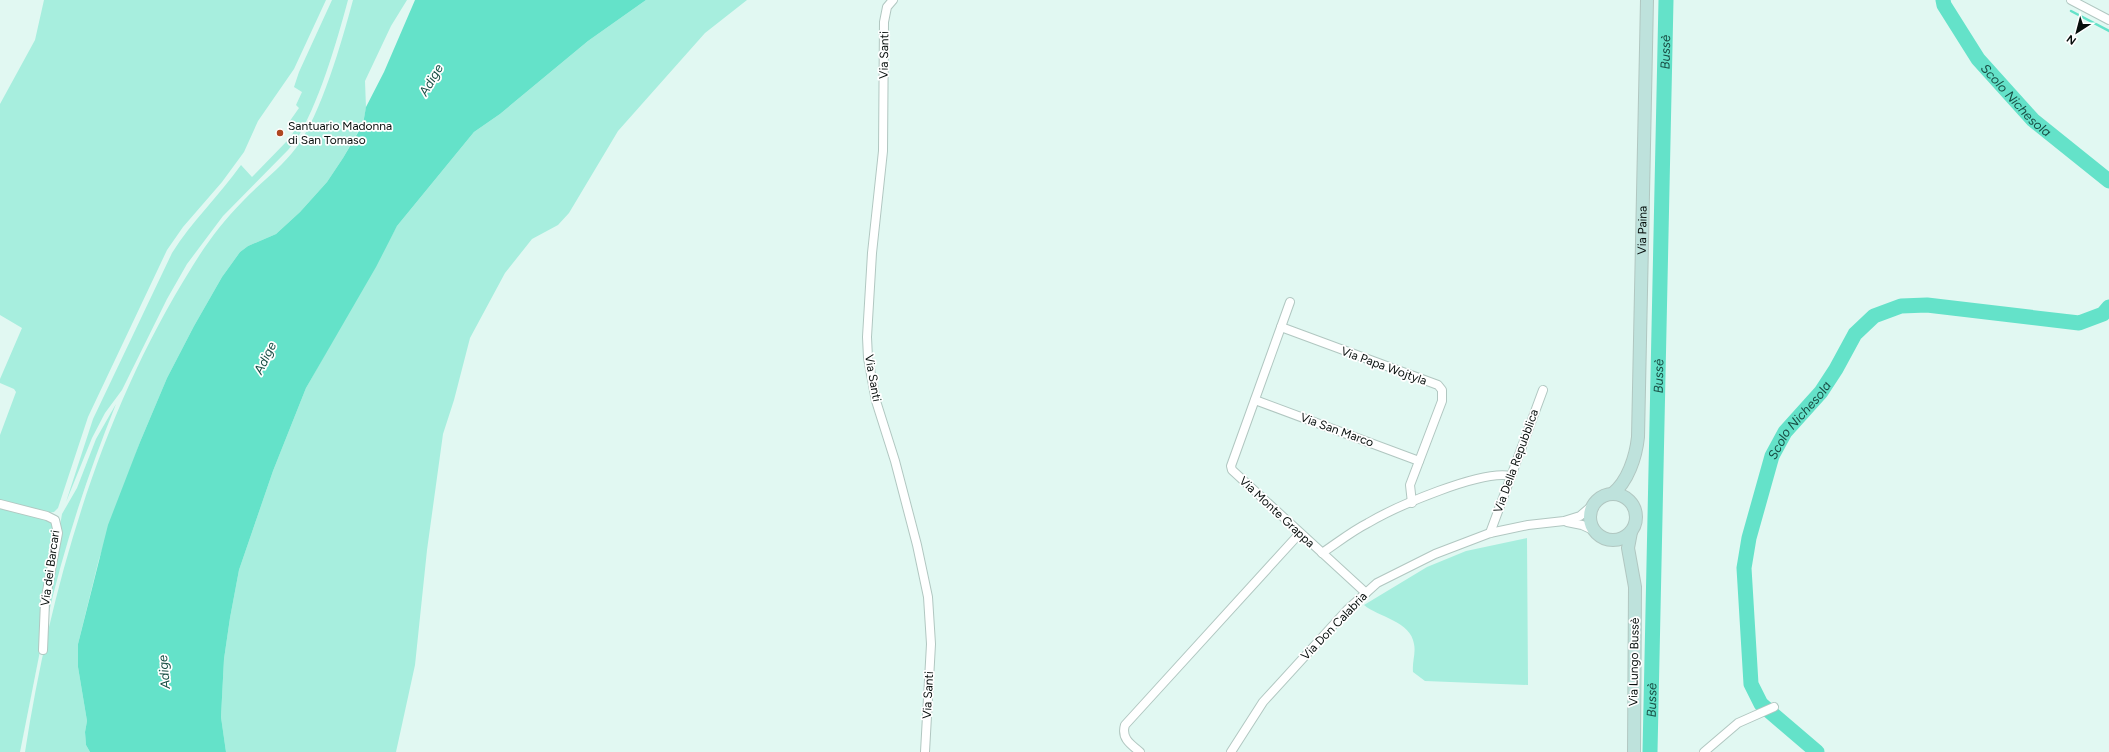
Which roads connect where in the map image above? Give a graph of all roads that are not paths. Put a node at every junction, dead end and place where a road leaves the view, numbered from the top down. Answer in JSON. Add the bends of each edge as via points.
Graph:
{"nodes":[{"id":1,"x":893,"y":0,"type":"edge"},
{"id":2,"x":1647,"y":0,"type":"edge"},
{"id":3,"x":2071,"y":0,"type":"edge"},
{"id":4,"x":2109,"y":20,"type":"edge"},
{"id":5,"x":1290,"y":302,"type":"dead end"},
{"id":6,"x":1281,"y":327,"type":"junction"},
{"id":7,"x":1543,"y":390,"type":"dead end"},
{"id":8,"x":1255,"y":400,"type":"junction"},
{"id":9,"x":1633,"y":459,"type":"junction"},
{"id":10,"x":1419,"y":461,"type":"junction"},
{"id":11,"x":1511,"y":476,"type":"junction"},
{"id":12,"x":1612,"y":494,"type":"junction"},
{"id":13,"x":1412,"y":502,"type":"junction"},
{"id":14,"x":0,"y":504,"type":"edge"},
{"id":15,"x":1594,"y":504,"type":"junction"},
{"id":16,"x":1632,"y":504,"type":"junction"},
{"id":17,"x":1564,"y":521,"type":"junction"},
{"id":18,"x":1595,"y":531,"type":"junction"},
{"id":19,"x":1631,"y":532,"type":"junction"},
{"id":20,"x":1300,"y":533,"type":"junction"},
{"id":21,"x":1490,"y":533,"type":"junction"},
{"id":22,"x":1610,"y":540,"type":"junction"},
{"id":23,"x":1322,"y":553,"type":"junction"},
{"id":24,"x":1632,"y":572,"type":"junction"},
{"id":25,"x":1366,"y":594,"type":"junction"},
{"id":26,"x":43,"y":650,"type":"dead end"},
{"id":27,"x":1774,"y":707,"type":"dead end"},
{"id":28,"x":925,"y":752,"type":"edge"},
{"id":29,"x":1140,"y":752,"type":"edge"},
{"id":30,"x":1231,"y":752,"type":"edge"},
{"id":31,"x":1634,"y":752,"type":"edge"},
{"id":32,"x":1704,"y":752,"type":"edge"}],
"edges":[{"from":1,"to":28,"type":"street","name":"Via Santi","via":[[887,7],[884,22],[883,151],[872,253],[867,337],[876,401],[907,506],[928,597],[931,644]]},
{"from":2,"to":9,"type":"main road","name":"Via Paina","via":[[1638,437]]},
{"from":3,"to":4,"type":"street"},
{"from":5,"to":6,"type":"street","name":"Via Monte Grappa"},
{"from":6,"to":8,"type":"street","name":"Via Monte Grappa"},
{"from":6,"to":10,"type":"street","name":"Via Papa Wojtyla","via":[[1438,385],[1442,390],[1442,401]]},
{"from":7,"to":11,"type":"street","name":"Via Della Repubblica"},
{"from":8,"to":10,"type":"street","name":"Via San Marco"},
{"from":8,"to":20,"type":"street","name":"Via Monte Grappa","via":[[1231,466],[1232,470]]},
{"from":9,"to":12,"type":"main road","name":"Via Paina","via":[[1623,481]]},
{"from":9,"to":16,"type":"main road","name":"Via Paina","via":[[1629,489]]},
{"from":10,"to":13,"type":"street","name":"Via Papa Wojtyla","via":[[1410,485]]},
{"from":11,"to":13,"type":"street","via":[[1499,474],[1483,477]]},
{"from":11,"to":21,"type":"street","name":"Via Della Repubblica"},
{"from":12,"to":15,"type":"main road"},
{"from":12,"to":16,"type":"main road","via":[[1627,498]]},
{"from":13,"to":23,"type":"street","via":[[1368,522]]},
{"from":14,"to":26,"type":"street","name":"Via dei Barcari","via":[[47,516],[56,523],[57,539],[45,602]]},
{"from":15,"to":17,"type":"street","name":"Via Don Calabria","via":[[1580,516]]},
{"from":15,"to":18,"type":"main road","via":[[1590,518]]},
{"from":16,"to":19,"type":"main road","via":[[1637,518]]},
{"from":17,"to":18,"type":"street","name":"Via Don Calabria"},
{"from":17,"to":21,"type":"street","name":"Via Don Calabria"},
{"from":18,"to":22,"type":"main road"},
{"from":19,"to":22,"type":"main road","via":[[1622,539]]},
{"from":19,"to":24,"type":"main road","name":"Via Lungo Bussè","via":[[1628,544]]},
{"from":20,"to":23,"type":"street","name":"Via Monte Grappa"},
{"from":20,"to":29,"type":"street","via":[[1125,725],[1123,732],[1126,739]]},
{"from":21,"to":25,"type":"street","name":"Via Don Calabria","via":[[1435,554],[1378,584]]},
{"from":22,"to":24,"type":"main road","name":"Via Lungo Bussè","via":[[1621,550]]},
{"from":23,"to":25,"type":"street","name":"Via Monte Grappa"},
{"from":24,"to":31,"type":"main road","name":"Via Lungo Bussè","via":[[1635,587]]},
{"from":25,"to":30,"type":"street","name":"Via Don Calabria","via":[[1347,610],[1263,702]]},
{"from":27,"to":32,"type":"street","via":[[1738,724]]}]}
